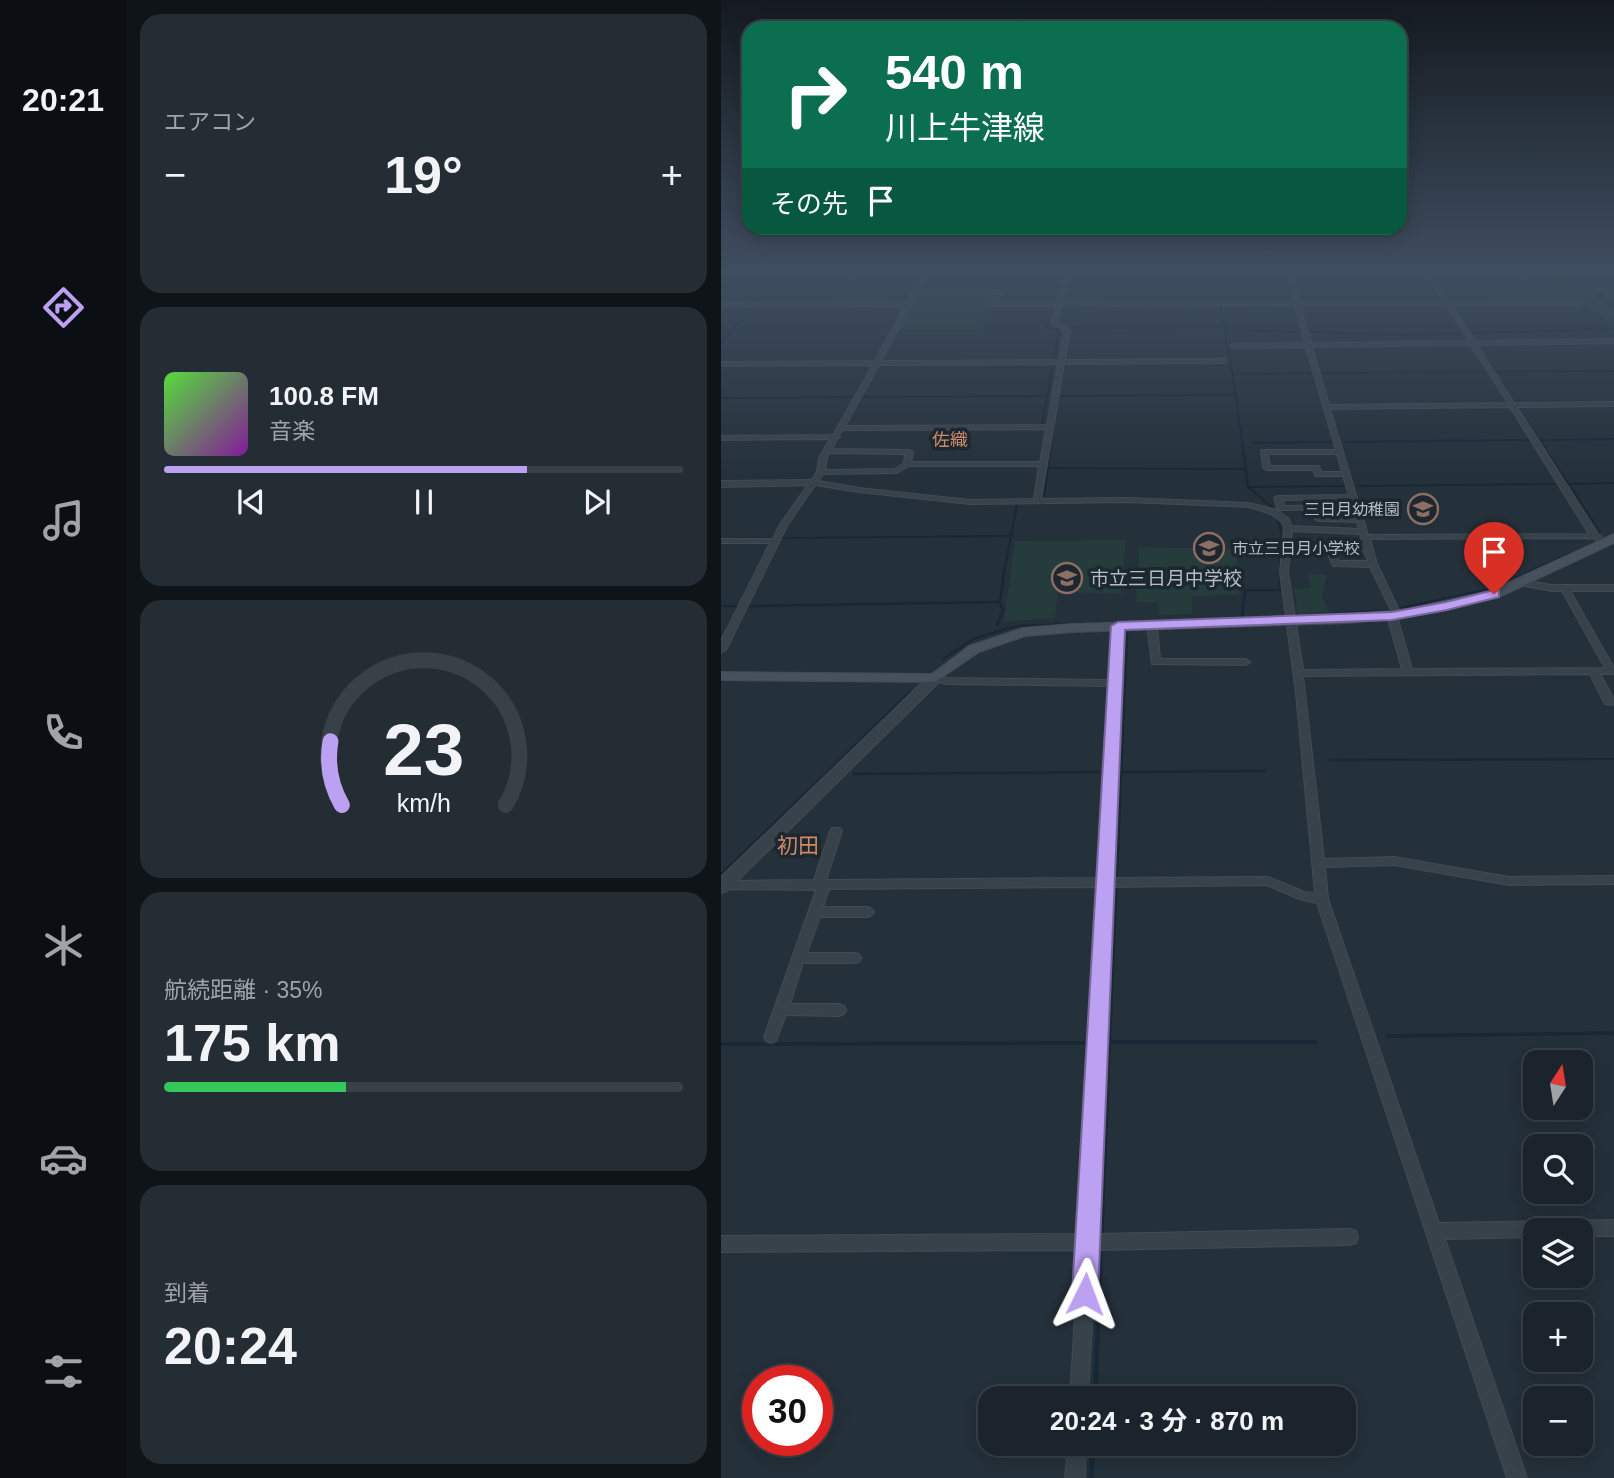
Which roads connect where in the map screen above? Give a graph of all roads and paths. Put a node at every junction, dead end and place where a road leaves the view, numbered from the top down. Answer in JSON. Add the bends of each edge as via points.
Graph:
{"nodes":[{"id":1,"x":890,"y":338,"type":"edge"},
{"id":2,"x":1065,"y":338,"type":"edge"},
{"id":3,"x":1306,"y":338,"type":"edge"},
{"id":4,"x":1472,"y":338,"type":"edge"},
{"id":5,"x":1614,"y":341,"type":"edge"},
{"id":6,"x":1475,"y":343,"type":"junction"},
{"id":7,"x":1233,"y":346,"type":"dead end"},
{"id":8,"x":1308,"y":346,"type":"junction"},
{"id":9,"x":1224,"y":360,"type":"dead end"},
{"id":10,"x":1060,"y":362,"type":"junction"},
{"id":11,"x":877,"y":363,"type":"junction"},
{"id":12,"x":721,"y":364,"type":"edge"},
{"id":13,"x":1614,"y":404,"type":"edge"},
{"id":14,"x":1516,"y":405,"type":"junction"},
{"id":15,"x":1327,"y":407,"type":"junction"},
{"id":16,"x":1049,"y":427,"type":"junction"},
{"id":17,"x":841,"y":428,"type":"junction"},
{"id":18,"x":837,"y":437,"type":"junction"},
{"id":19,"x":721,"y":438,"type":"edge"},
{"id":20,"x":828,"y":451,"type":"junction"},
{"id":21,"x":1340,"y":452,"type":"junction"},
{"id":22,"x":907,"y":464,"type":"junction"},
{"id":23,"x":1042,"y":464,"type":"junction"},
{"id":24,"x":821,"y":472,"type":"junction"},
{"id":25,"x":1347,"y":474,"type":"junction"},
{"id":26,"x":815,"y":483,"type":"junction"},
{"id":27,"x":721,"y":484,"type":"edge"},
{"id":28,"x":1354,"y":497,"type":"junction"},
{"id":29,"x":1037,"y":501,"type":"junction"},
{"id":30,"x":1357,"y":507,"type":"junction"},
{"id":31,"x":1319,"y":519,"type":"dead end"},
{"id":32,"x":1361,"y":520,"type":"junction"},
{"id":33,"x":1288,"y":528,"type":"junction"},
{"id":34,"x":1365,"y":534,"type":"junction"},
{"id":35,"x":1605,"y":539,"type":"edge"},
{"id":36,"x":721,"y":541,"type":"edge"},
{"id":37,"x":775,"y":541,"type":"junction"},
{"id":38,"x":1370,"y":550,"type":"junction"},
{"id":39,"x":1373,"y":564,"type":"junction"},
{"id":40,"x":1523,"y":583,"type":"junction"},
{"id":41,"x":1614,"y":588,"type":"edge"},
{"id":42,"x":1565,"y":589,"type":"junction"},
{"id":43,"x":1393,"y":611,"type":"junction"},
{"id":44,"x":1292,"y":618,"type":"junction"},
{"id":45,"x":1152,"y":625,"type":"junction"},
{"id":46,"x":1118,"y":626,"type":"junction"},
{"id":47,"x":721,"y":650,"type":"edge"},
{"id":48,"x":1246,"y":662,"type":"dead end"},
{"id":49,"x":1593,"y":670,"type":"junction"},
{"id":50,"x":1613,"y":671,"type":"edge"},
{"id":51,"x":1299,"y":673,"type":"junction"},
{"id":52,"x":1408,"y":673,"type":"junction"},
{"id":53,"x":721,"y":676,"type":"edge"},
{"id":54,"x":935,"y":678,"type":"junction"},
{"id":55,"x":1116,"y":683,"type":"junction"},
{"id":56,"x":1614,"y":702,"type":"edge"},
{"id":57,"x":836,"y":831,"type":"dead end"},
{"id":58,"x":1318,"y":863,"type":"junction"},
{"id":59,"x":1614,"y":880,"type":"edge"},
{"id":60,"x":1106,"y":884,"type":"junction"},
{"id":61,"x":821,"y":886,"type":"junction"},
{"id":62,"x":721,"y":888,"type":"edge"},
{"id":63,"x":1322,"y":899,"type":"junction"},
{"id":64,"x":815,"y":912,"type":"junction"},
{"id":65,"x":868,"y":912,"type":"dead end"},
{"id":66,"x":799,"y":958,"type":"junction"},
{"id":67,"x":854,"y":958,"type":"dead end"},
{"id":68,"x":781,"y":1009,"type":"junction"},
{"id":69,"x":839,"y":1010,"type":"dead end"},
{"id":70,"x":772,"y":1037,"type":"dead end"},
{"id":71,"x":1614,"y":1228,"type":"edge"},
{"id":72,"x":1436,"y":1231,"type":"junction"},
{"id":73,"x":1350,"y":1237,"type":"dead end"},
{"id":74,"x":1096,"y":1242,"type":"junction"},
{"id":75,"x":721,"y":1244,"type":"edge"},
{"id":76,"x":1081,"y":1386,"type":"edge"},
{"id":77,"x":1076,"y":1456,"type":"edge"},
{"id":78,"x":1075,"y":1478,"type":"edge"},
{"id":79,"x":1517,"y":1478,"type":"edge"}],
"edges":[{"from":1,"to":11,"type":"street"},
{"from":2,"to":10,"type":"street"},
{"from":3,"to":8,"type":"street"},
{"from":4,"to":6,"type":"street"},
{"from":5,"to":6,"type":"street"},
{"from":6,"to":8,"type":"street"},
{"from":6,"to":14,"type":"street"},
{"from":7,"to":8,"type":"street"},
{"from":8,"to":15,"type":"street"},
{"from":9,"to":10,"type":"street"},
{"from":10,"to":11,"type":"street"},
{"from":10,"to":16,"type":"street"},
{"from":11,"to":12,"type":"street"},
{"from":11,"to":17,"type":"street"},
{"from":13,"to":14,"type":"street"},
{"from":14,"to":15,"type":"street"},
{"from":14,"to":35,"type":"street"},
{"from":15,"to":21,"type":"street"},
{"from":16,"to":17,"type":"street"},
{"from":16,"to":23,"type":"street"},
{"from":17,"to":18,"type":"street"},
{"from":18,"to":19,"type":"street"},
{"from":18,"to":20,"type":"street"},
{"from":20,"to":22,"type":"street","via":[[909,452]]},
{"from":20,"to":24,"type":"street"},
{"from":21,"to":25,"type":"street"},
{"from":21,"to":25,"type":"street","via":[[1264,452],[1267,468],[1316,468],[1318,474]]},
{"from":22,"to":23,"type":"street"},
{"from":22,"to":24,"type":"street","via":[[897,471]]},
{"from":23,"to":29,"type":"street"},
{"from":24,"to":26,"type":"street"},
{"from":25,"to":28,"type":"street"},
{"from":26,"to":27,"type":"street"},
{"from":26,"to":29,"type":"street","via":[[970,502]]},
{"from":26,"to":37,"type":"street"},
{"from":28,"to":30,"type":"street"},
{"from":28,"to":30,"type":"street","via":[[1278,498],[1281,508]]},
{"from":29,"to":33,"type":"street","via":[[1254,505],[1274,512]]},
{"from":30,"to":32,"type":"street"},
{"from":31,"to":32,"type":"street"},
{"from":32,"to":34,"type":"street"},
{"from":33,"to":34,"type":"street"},
{"from":33,"to":44,"type":"street","via":[[1284,572]]},
{"from":34,"to":35,"type":"street"},
{"from":34,"to":38,"type":"street"},
{"from":35,"to":40,"type":"main road"},
{"from":36,"to":37,"type":"street"},
{"from":37,"to":47,"type":"street"},
{"from":38,"to":39,"type":"street"},
{"from":38,"to":39,"type":"street","via":[[1331,551],[1336,564]]},
{"from":39,"to":43,"type":"street"},
{"from":40,"to":42,"type":"street"},
{"from":40,"to":43,"type":"main road","via":[[1476,599]]},
{"from":41,"to":42,"type":"street"},
{"from":42,"to":50,"type":"street"},
{"from":43,"to":44,"type":"main road"},
{"from":43,"to":52,"type":"street"},
{"from":44,"to":45,"type":"main road"},
{"from":44,"to":51,"type":"street"},
{"from":45,"to":46,"type":"main road"},
{"from":45,"to":48,"type":"street","via":[[1155,662]]},
{"from":46,"to":54,"type":"main road","via":[[1048,629],[1002,638],[974,649]]},
{"from":46,"to":55,"type":"street"},
{"from":49,"to":50,"type":"street"},
{"from":49,"to":52,"type":"street"},
{"from":49,"to":56,"type":"street","via":[[1609,702]]},
{"from":51,"to":52,"type":"street"},
{"from":51,"to":58,"type":"street"},
{"from":53,"to":54,"type":"main road"},
{"from":54,"to":55,"type":"street"},
{"from":54,"to":62,"type":"street"},
{"from":55,"to":60,"type":"street"},
{"from":57,"to":61,"type":"street"},
{"from":58,"to":59,"type":"street","via":[[1406,863],[1509,881]]},
{"from":58,"to":63,"type":"street"},
{"from":60,"to":61,"type":"street"},
{"from":60,"to":63,"type":"street","via":[[1268,881]]},
{"from":60,"to":74,"type":"street","via":[[1098,1042]]},
{"from":61,"to":62,"type":"street"},
{"from":61,"to":64,"type":"street"},
{"from":63,"to":72,"type":"street"},
{"from":64,"to":65,"type":"street"},
{"from":64,"to":66,"type":"street"},
{"from":66,"to":67,"type":"street"},
{"from":66,"to":68,"type":"street"},
{"from":68,"to":69,"type":"street"},
{"from":68,"to":70,"type":"street"},
{"from":71,"to":72,"type":"street"},
{"from":72,"to":79,"type":"street"},
{"from":73,"to":74,"type":"street"},
{"from":74,"to":75,"type":"street"},
{"from":74,"to":76,"type":"street"},
{"from":77,"to":78,"type":"street"}]}
